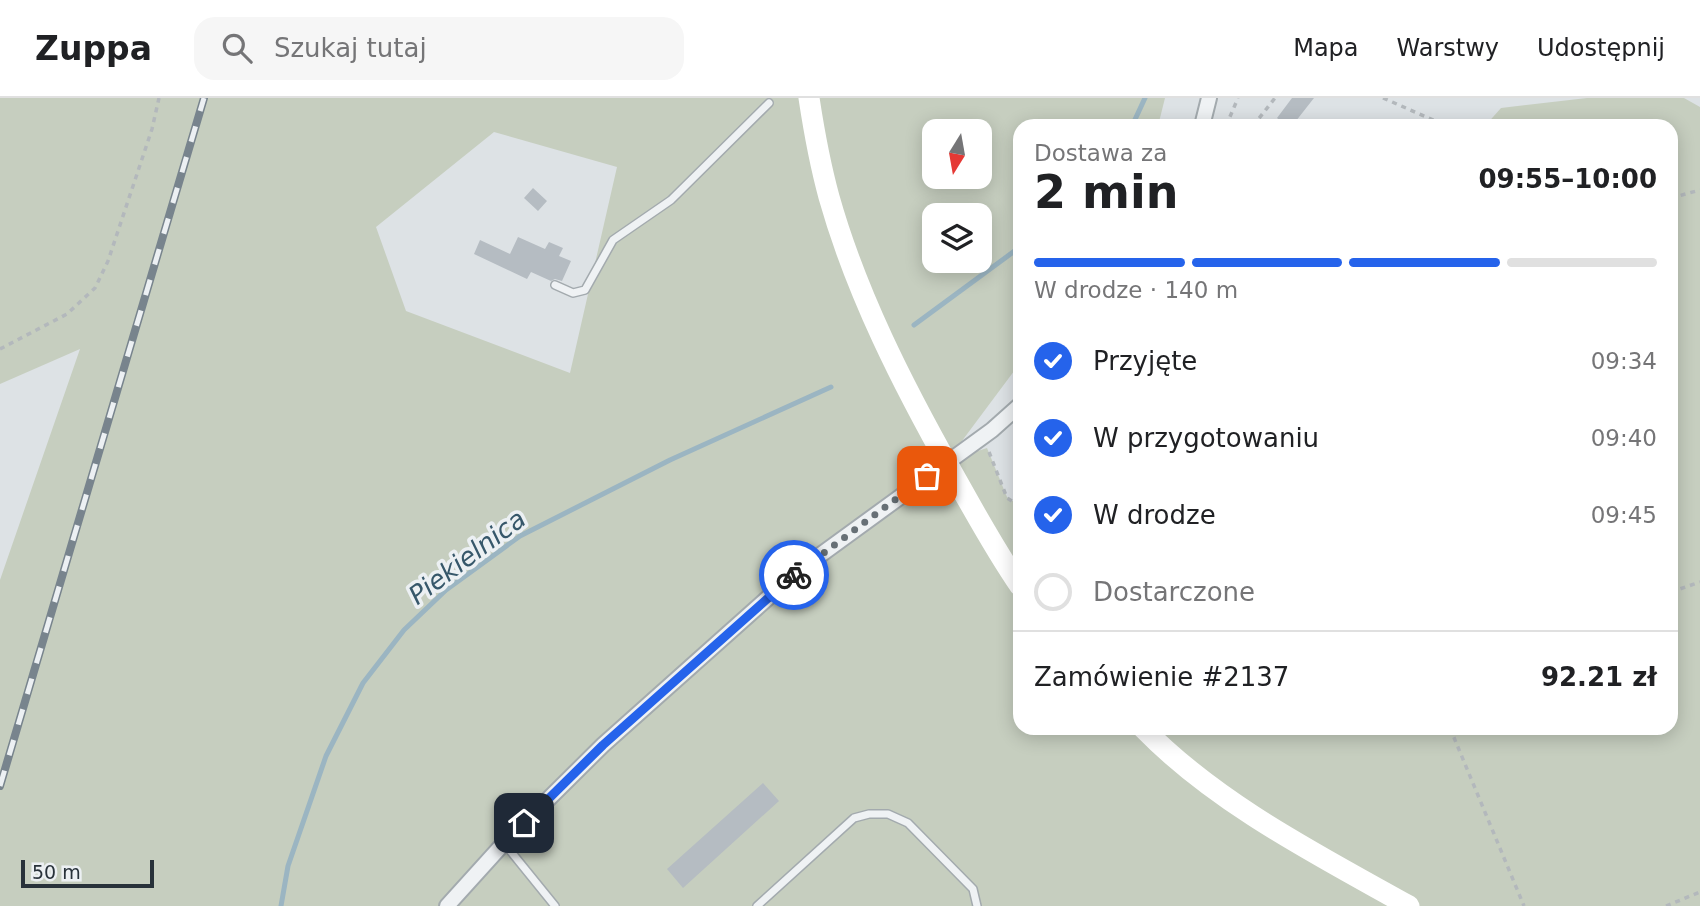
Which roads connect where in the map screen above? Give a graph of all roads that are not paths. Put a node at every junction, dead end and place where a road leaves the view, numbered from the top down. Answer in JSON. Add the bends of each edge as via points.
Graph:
{"nodes":[{"id":1,"x":808,"y":98,"type":"edge"},
{"id":2,"x":1209,"y":98,"type":"edge"},
{"id":3,"x":769,"y":103,"type":"dead end"},
{"id":4,"x":1204,"y":119,"type":"edge"},
{"id":5,"x":555,"y":285,"type":"dead end"},
{"id":6,"x":1013,"y":411,"type":"edge"},
{"id":7,"x":946,"y":462,"type":"junction"},
{"id":8,"x":1013,"y":576,"type":"edge"},
{"id":9,"x":1151,"y":735,"type":"edge"},
{"id":10,"x":504,"y":843,"type":"junction"},
{"id":11,"x":447,"y":906,"type":"edge"},
{"id":12,"x":555,"y":906,"type":"edge"},
{"id":13,"x":757,"y":906,"type":"edge"},
{"id":14,"x":977,"y":906,"type":"edge"},
{"id":15,"x":1409,"y":906,"type":"edge"}],
"edges":[{"from":1,"to":7,"type":"main road","via":[[822,172],[851,262],[911,399]]},
{"from":2,"to":4,"type":"street"},
{"from":3,"to":5,"type":"lane","via":[[671,200],[613,240],[585,290],[573,293]]},
{"from":6,"to":7,"type":"street"},
{"from":7,"to":8,"type":"main road"},
{"from":7,"to":10,"type":"street","via":[[797,572],[603,745]]},
{"from":9,"to":15,"type":"main road","via":[[1239,806]]},
{"from":10,"to":11,"type":"street"},
{"from":10,"to":12,"type":"lane"},
{"from":13,"to":14,"type":"lane","via":[[854,818],[869,814],[888,814],[908,823],[973,888]]}]}
